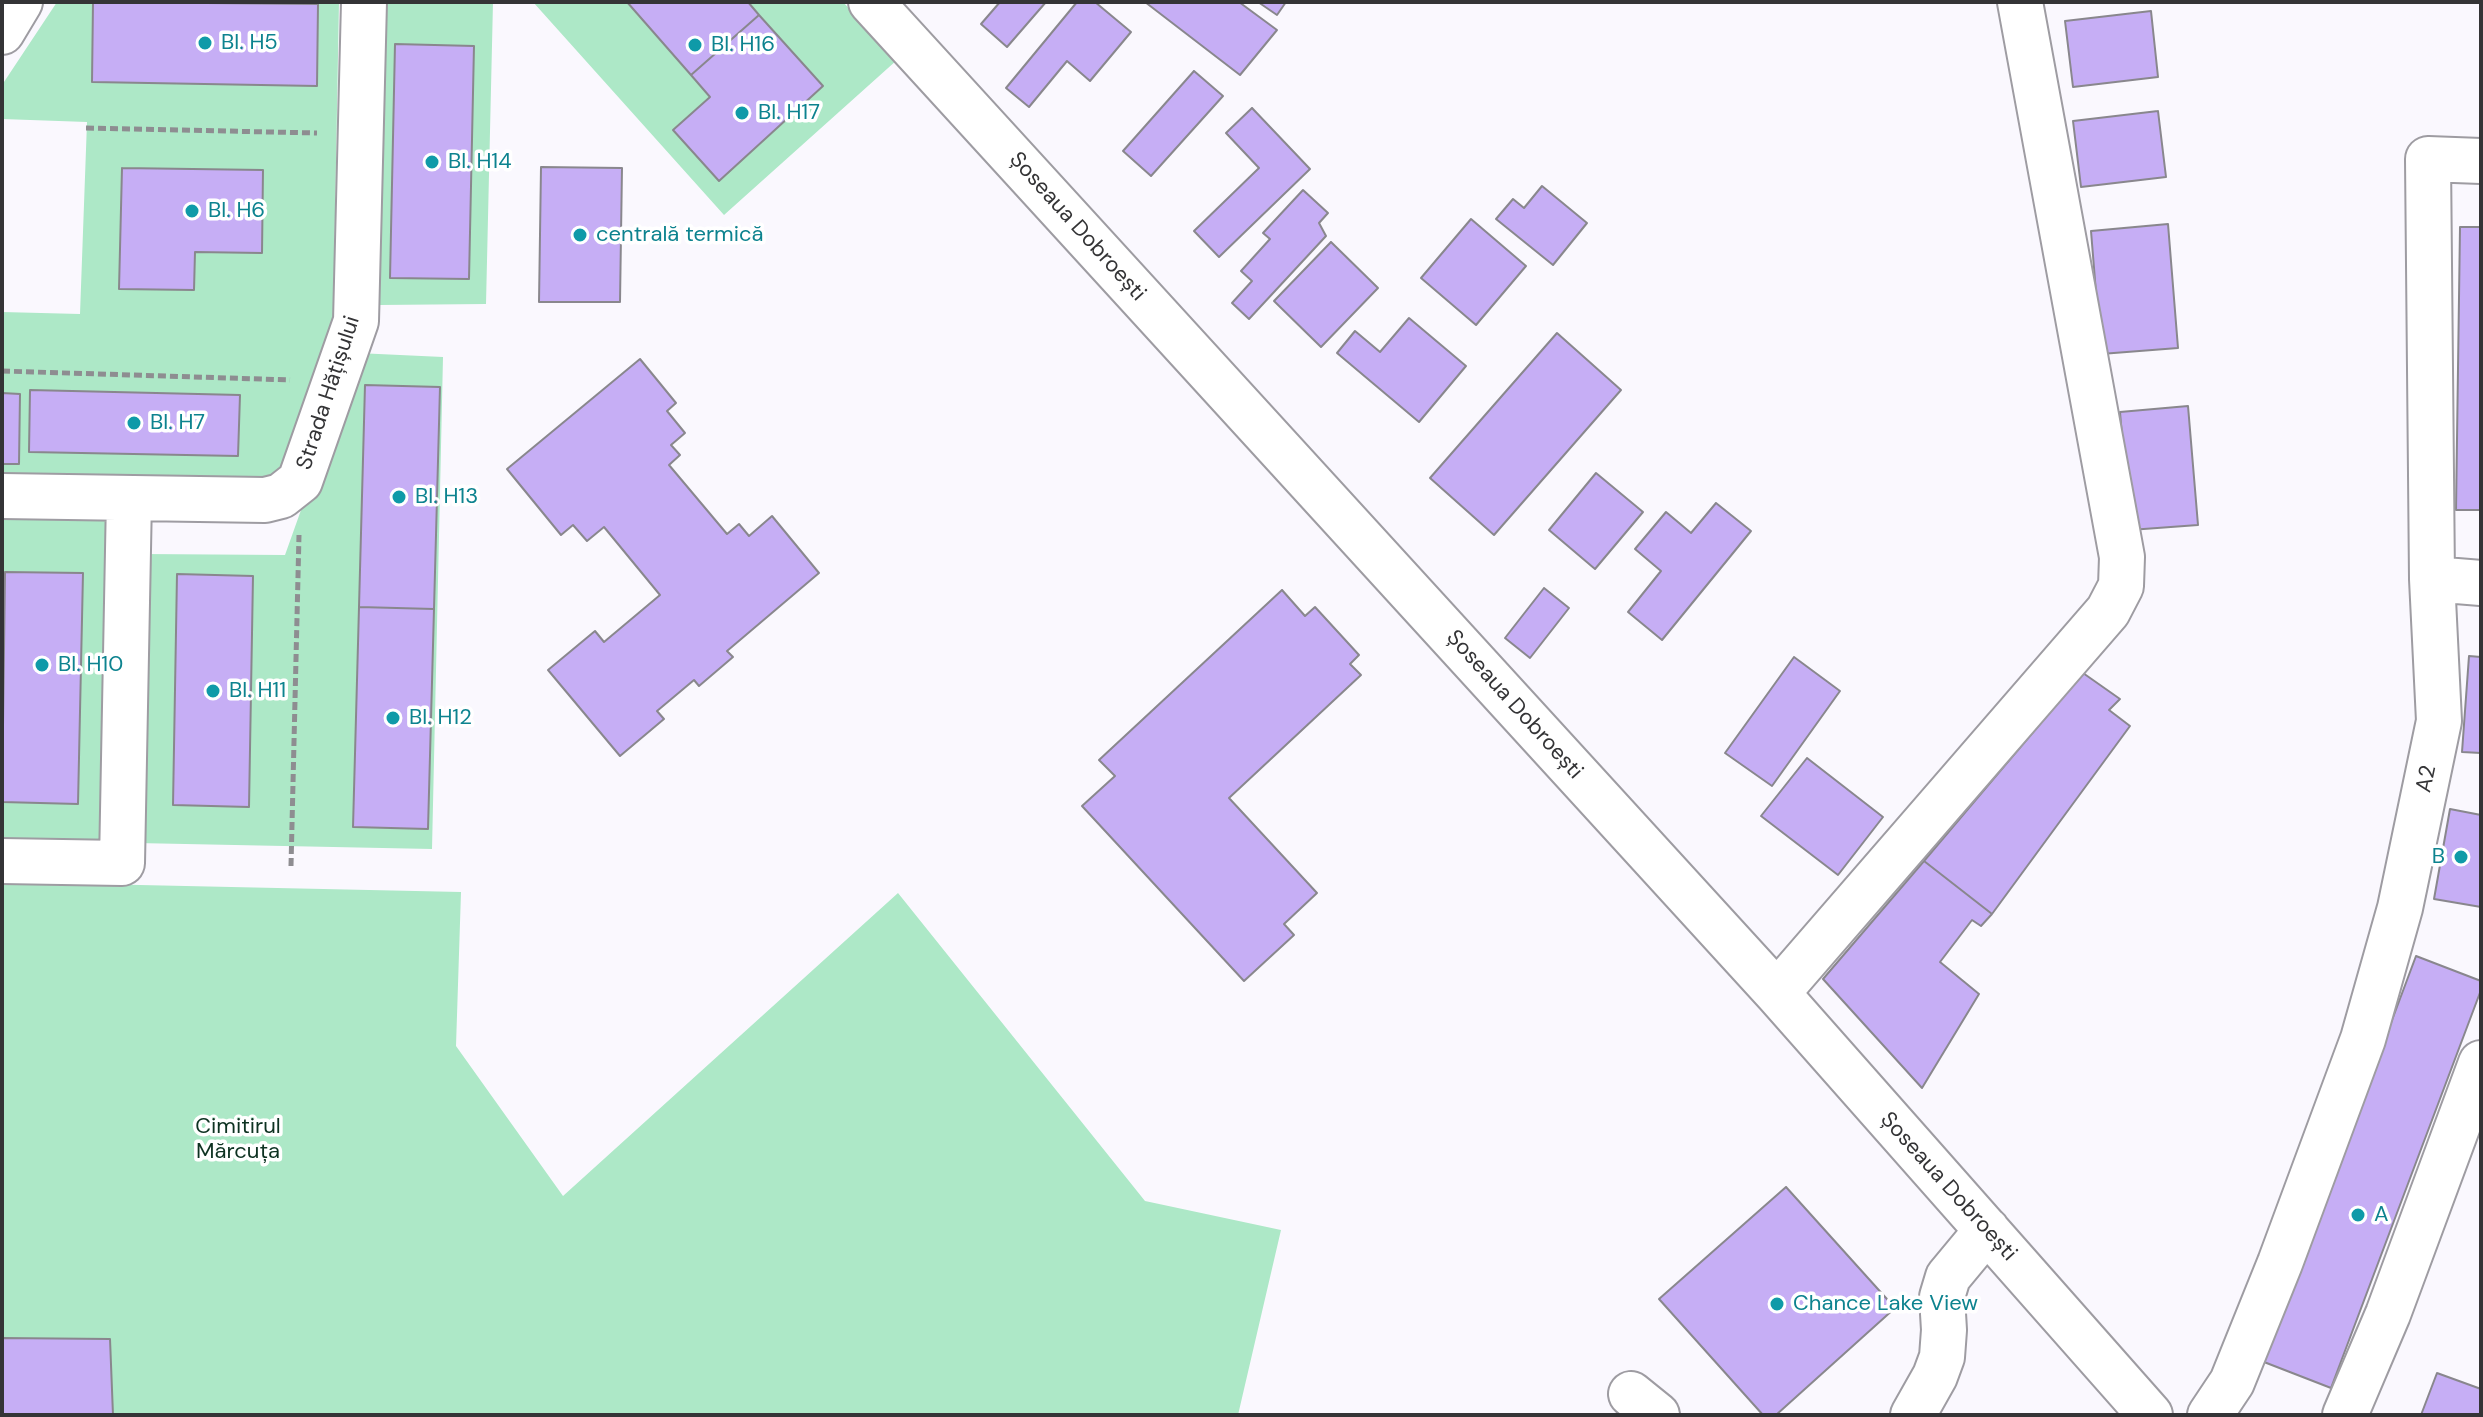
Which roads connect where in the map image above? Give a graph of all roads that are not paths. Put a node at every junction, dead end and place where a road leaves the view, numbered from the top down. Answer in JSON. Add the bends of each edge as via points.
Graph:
{"nodes":[{"id":1,"x":20,"y":2,"type":"edge"},
{"id":2,"x":364,"y":2,"type":"edge"},
{"id":3,"x":871,"y":2,"type":"edge"},
{"id":4,"x":2020,"y":2,"type":"edge"},
{"id":5,"x":2,"y":32,"type":"edge"},
{"id":6,"x":2481,"y":161,"type":"edge"},
{"id":7,"x":2,"y":496,"type":"edge"},
{"id":8,"x":129,"y":498,"type":"junction"},
{"id":9,"x":2432,"y":579,"type":"junction"},
{"id":10,"x":2481,"y":583,"type":"edge"},
{"id":11,"x":2,"y":861,"type":"edge"},
{"id":12,"x":1777,"y":993,"type":"junction"},
{"id":13,"x":2481,"y":1063,"type":"edge"},
{"id":14,"x":1987,"y":1230,"type":"junction"},
{"id":15,"x":1913,"y":1415,"type":"edge"},
{"id":16,"x":2150,"y":1415,"type":"edge"},
{"id":17,"x":2210,"y":1415,"type":"edge"},
{"id":18,"x":2345,"y":1415,"type":"edge"}],
"edges":[{"from":1,"to":5,"type":"street"},
{"from":2,"to":8,"type":"street","name":"Strada Hățișului","via":[[356,321],[300,481],[281,496],[265,500]]},
{"from":3,"to":12,"type":"street","name":"Șoseaua Dobroești"},
{"from":4,"to":12,"type":"street","via":[[2122,557],[2121,586],[2108,611]]},
{"from":6,"to":9,"type":"street","name":"A2","via":[[2428,159]]},
{"from":7,"to":8,"type":"street","name":"Strada Hățișului"},
{"from":8,"to":11,"type":"street","via":[[122,863]]},
{"from":9,"to":10,"type":"street"},
{"from":9,"to":17,"type":"street","name":"A2","via":[[2439,721],[2400,908],[2363,1039],[2280,1263],[2232,1382]]},
{"from":12,"to":14,"type":"street","name":"Șoseaua Dobroești"},
{"from":13,"to":18,"type":"street"},
{"from":14,"to":15,"type":"street","via":[[1948,1277],[1942,1297],[1942,1357]]},
{"from":14,"to":16,"type":"street","name":"Șoseaua Dobroești"}]}
